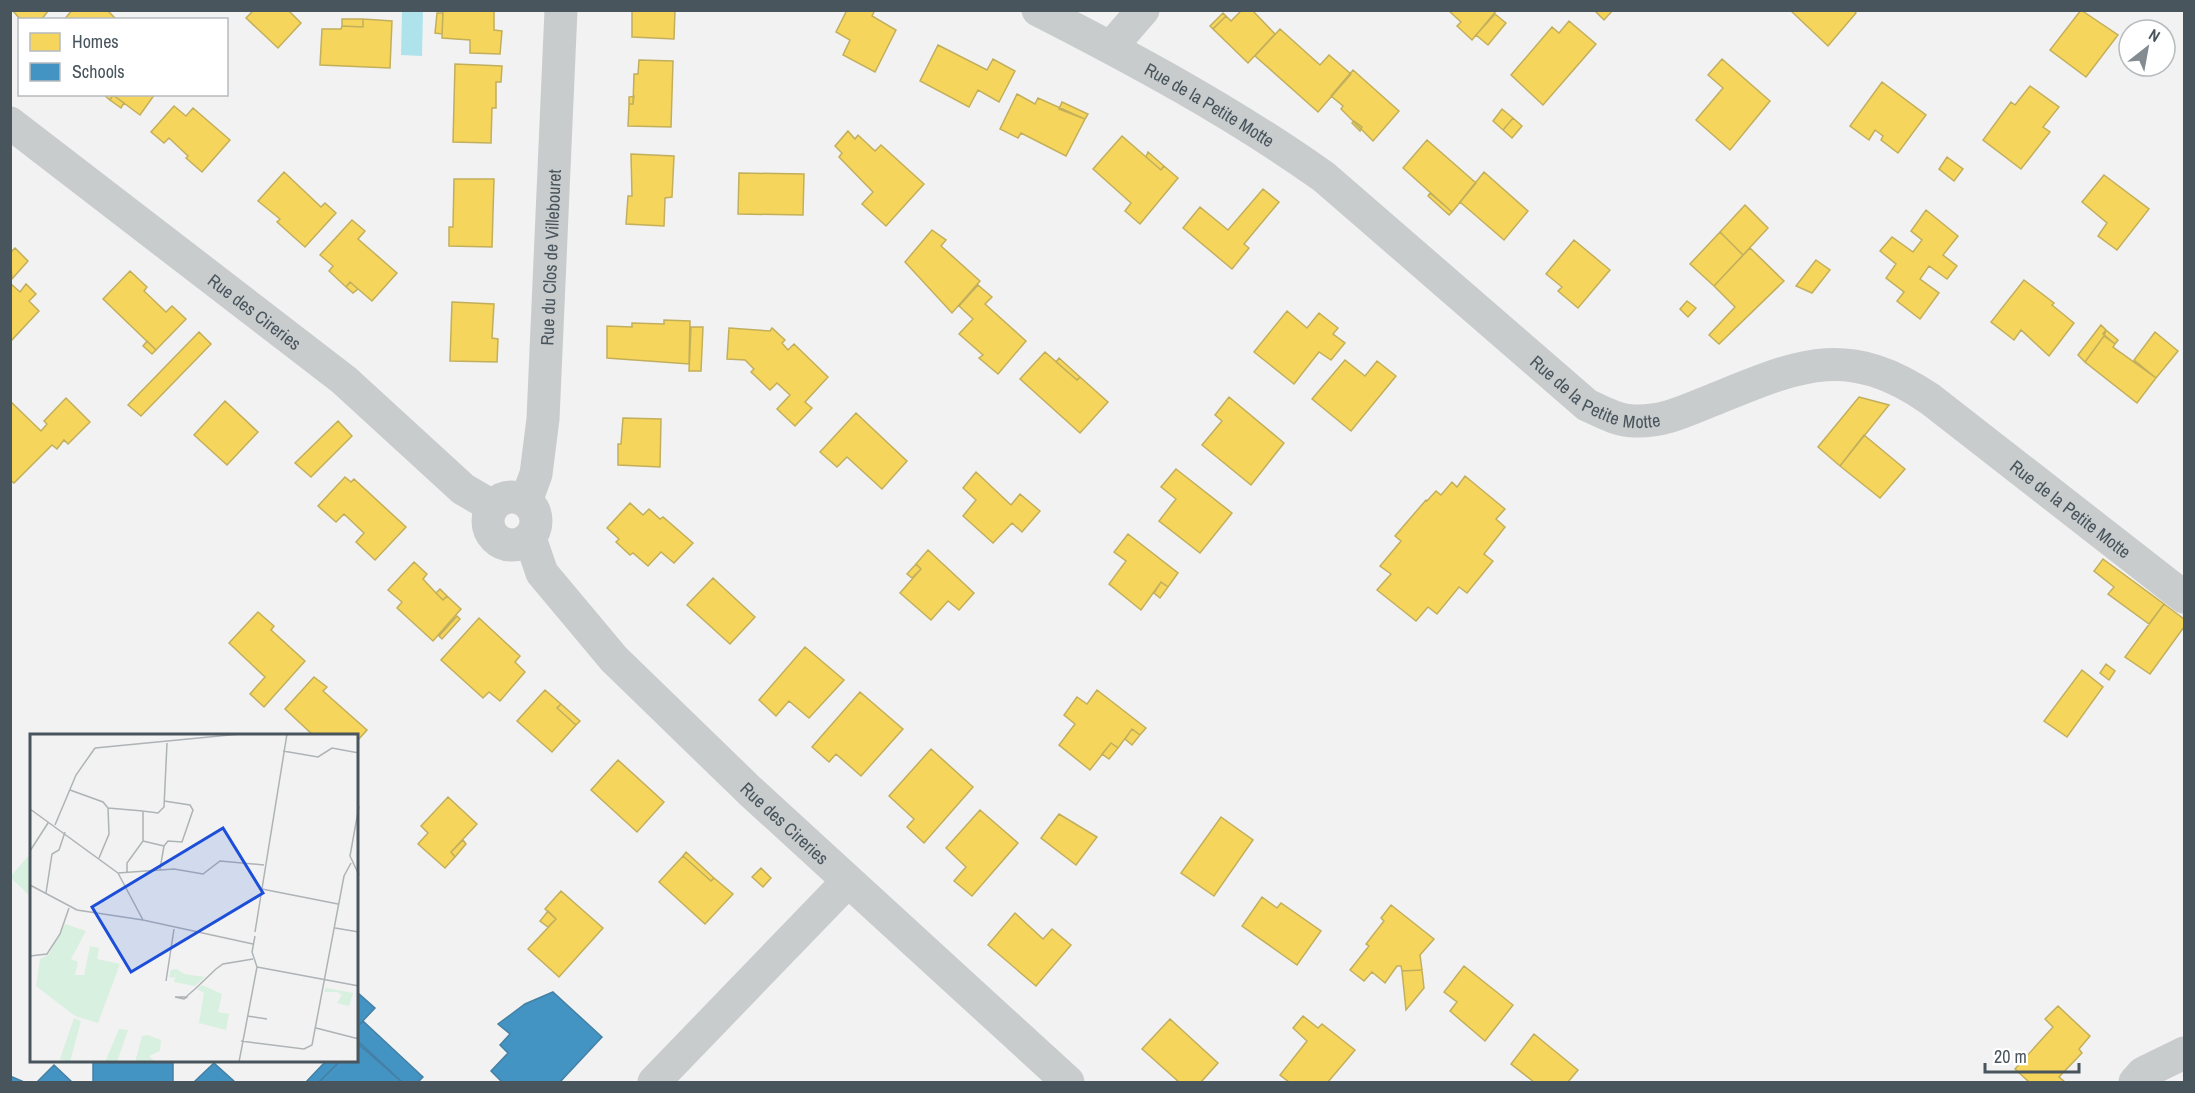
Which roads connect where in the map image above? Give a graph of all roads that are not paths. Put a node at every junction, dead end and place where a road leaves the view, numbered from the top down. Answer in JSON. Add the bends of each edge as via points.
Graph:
{"nodes":[{"id":1,"x":561,"y":10,"type":"edge"},
{"id":2,"x":1038,"y":10,"type":"edge"},
{"id":3,"x":1143,"y":10,"type":"edge"},
{"id":4,"x":1111,"y":47,"type":"junction"},
{"id":5,"x":10,"y":123,"type":"edge"},
{"id":6,"x":526,"y":501,"type":"junction"},
{"id":7,"x":492,"y":506,"type":"junction"},
{"id":8,"x":530,"y":538,"type":"junction"},
{"id":9,"x":2184,"y":597,"type":"edge"},
{"id":10,"x":848,"y":881,"type":"junction"},
{"id":11,"x":2184,"y":1053,"type":"edge"},
{"id":12,"x":654,"y":1083,"type":"edge"},
{"id":13,"x":1068,"y":1083,"type":"edge"},
{"id":14,"x":2135,"y":1083,"type":"edge"}],
"edges":[{"from":1,"to":6,"type":"street","name":"Rue du Clos de Villebouret","via":[[543,419],[536,474]]},
{"from":2,"to":4,"type":"street","name":"Rue de la Petite Motte"},
{"from":3,"to":4,"type":"street"},
{"from":4,"to":9,"type":"street","name":"Rue de la Petite Motte","via":[[1278,144],[1324,177],[1587,405],[1633,421],[1665,419],[1788,370],[1823,364],[1880,371],[1930,399]]},
{"from":5,"to":7,"type":"street","name":"Rue des Cireries","via":[[345,380],[463,489]]},
{"from":6,"to":7,"type":"street","via":[[508,496]]},
{"from":6,"to":8,"type":"street","via":[[537,519]]},
{"from":7,"to":8,"type":"street","via":[[488,523],[495,538],[509,545]]},
{"from":8,"to":10,"type":"street","name":"Rue des Cireries","via":[[542,573],[614,659]]},
{"from":10,"to":12,"type":"street"},
{"from":10,"to":13,"type":"street","name":"Rue des Cireries"},
{"from":11,"to":14,"type":"street","via":[[2143,1073]]}]}
